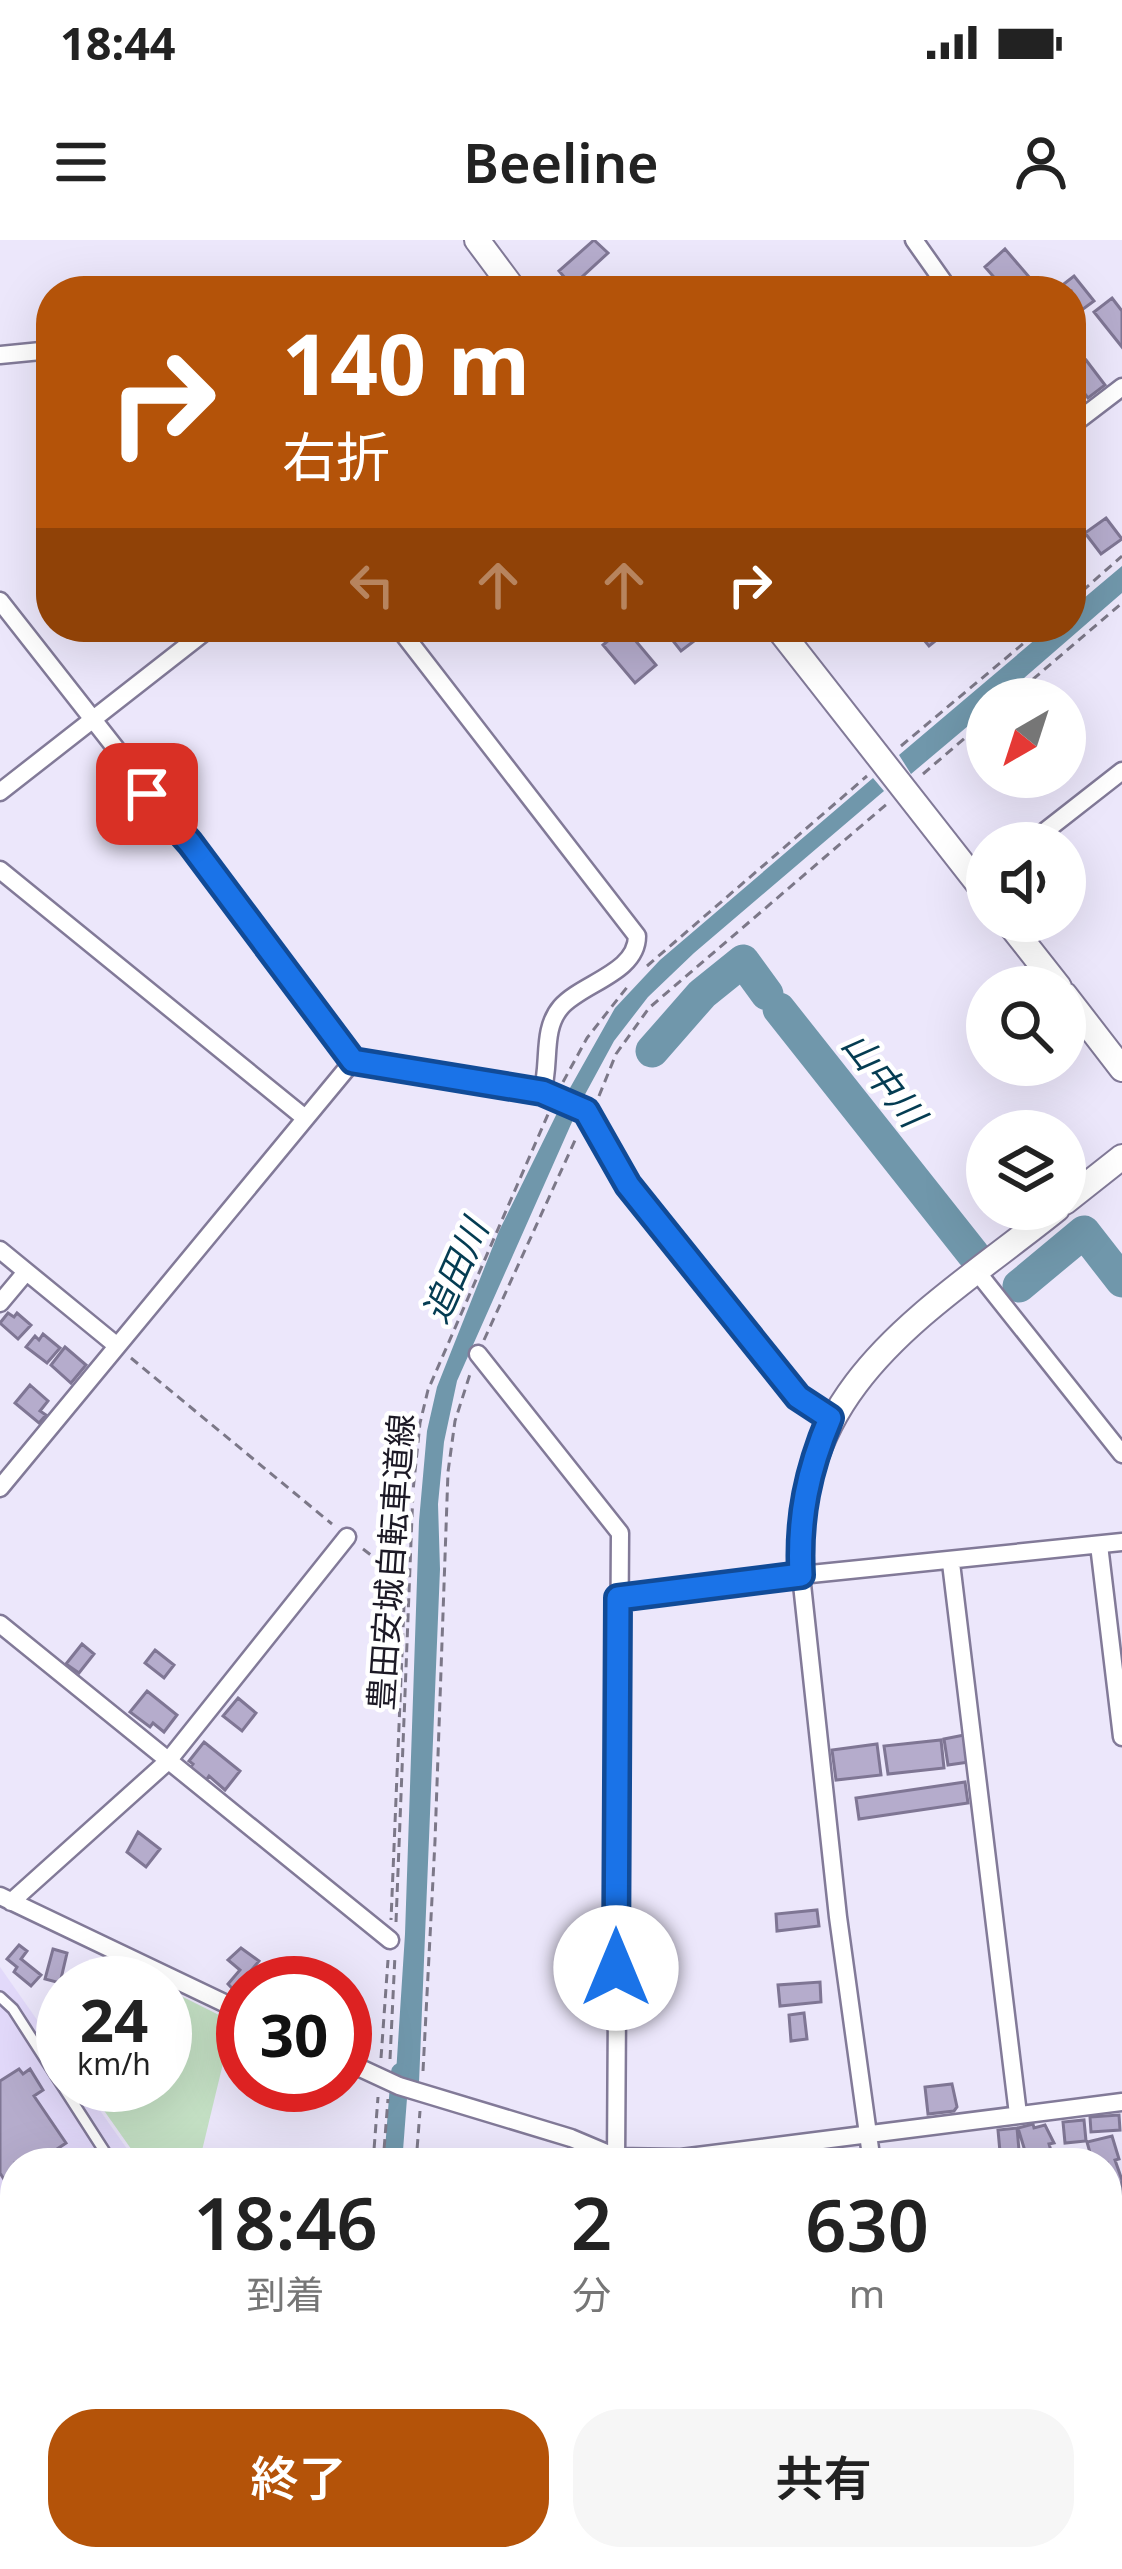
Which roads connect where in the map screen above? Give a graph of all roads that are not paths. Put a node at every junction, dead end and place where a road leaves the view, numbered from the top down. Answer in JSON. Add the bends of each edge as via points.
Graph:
{"nodes":[{"id":1,"x":477,"y":240,"type":"edge"},
{"id":2,"x":914,"y":240,"type":"edge"},
{"id":3,"x":504,"y":276,"type":"edge"},
{"id":4,"x":939,"y":276,"type":"edge"},
{"id":5,"x":36,"y":351,"type":"edge"},
{"id":6,"x":0,"y":355,"type":"edge"},
{"id":7,"x":1122,"y":387,"type":"edge"},
{"id":8,"x":1086,"y":415,"type":"edge"},
{"id":9,"x":0,"y":601,"type":"edge"},
{"id":10,"x":192,"y":642,"type":"edge"},
{"id":11,"x":410,"y":642,"type":"edge"},
{"id":12,"x":789,"y":642,"type":"edge"},
{"id":13,"x":92,"y":719,"type":"junction"},
{"id":14,"x":1122,"y":771,"type":"edge"},
{"id":15,"x":0,"y":792,"type":"edge"},
{"id":16,"x":1057,"y":822,"type":"edge"},
{"id":17,"x":966,"y":863,"type":"edge"},
{"id":18,"x":0,"y":870,"type":"edge"},
{"id":19,"x":1024,"y":942,"type":"edge"},
{"id":20,"x":1042,"y":966,"type":"edge"},
{"id":21,"x":1086,"y":1022,"type":"edge"},
{"id":22,"x":353,"y":1061,"type":"junction"},
{"id":23,"x":1122,"y":1069,"type":"edge"},
{"id":24,"x":554,"y":1096,"type":"junction"},
{"id":25,"x":304,"y":1118,"type":"junction"},
{"id":26,"x":1122,"y":1157,"type":"edge"},
{"id":27,"x":1086,"y":1185,"type":"edge"},
{"id":28,"x":1031,"y":1230,"type":"edge"},
{"id":29,"x":0,"y":1250,"type":"edge"},
{"id":30,"x":26,"y":1272,"type":"junction"},
{"id":31,"x":977,"y":1273,"type":"junction"},
{"id":32,"x":0,"y":1303,"type":"edge"},
{"id":33,"x":116,"y":1345,"type":"junction"},
{"id":34,"x":478,"y":1354,"type":"road end"},
{"id":35,"x":830,"y":1418,"type":"junction"},
{"id":36,"x":1122,"y":1454,"type":"edge"},
{"id":37,"x":0,"y":1488,"type":"edge"},
{"id":38,"x":347,"y":1537,"type":"road end"},
{"id":39,"x":1122,"y":1542,"type":"edge"},
{"id":40,"x":1099,"y":1545,"type":"junction"},
{"id":41,"x":950,"y":1562,"type":"junction"},
{"id":42,"x":801,"y":1575,"type":"junction"},
{"id":43,"x":618,"y":1598,"type":"junction"},
{"id":44,"x":0,"y":1624,"type":"edge"},
{"id":45,"x":1122,"y":1737,"type":"edge"},
{"id":46,"x":168,"y":1761,"type":"junction"},
{"id":47,"x":6,"y":1899,"type":"edge"},
{"id":48,"x":390,"y":1940,"type":"road end"},
{"id":49,"x":0,"y":1997,"type":"edge"},
{"id":50,"x":216,"y":1999,"type":"edge"},
{"id":51,"x":372,"y":2073,"type":"edge"},
{"id":52,"x":1122,"y":2102,"type":"edge"},
{"id":53,"x":1018,"y":2114,"type":"junction"},
{"id":54,"x":865,"y":2134,"type":"junction"},
{"id":55,"x":102,"y":2148,"type":"edge"},
{"id":56,"x":591,"y":2148,"type":"edge"},
{"id":57,"x":616,"y":2148,"type":"edge"},
{"id":58,"x":766,"y":2148,"type":"edge"},
{"id":59,"x":868,"y":2148,"type":"edge"}],
"edges":[{"from":1,"to":3,"type":"street"},
{"from":2,"to":4,"type":"street"},
{"from":5,"to":6,"type":"street"},
{"from":7,"to":8,"type":"street"},
{"from":9,"to":13,"type":"street"},
{"from":10,"to":13,"type":"street"},
{"from":11,"to":24,"type":"street","via":[[637,936],[630,958],[558,1010],[548,1037]]},
{"from":12,"to":17,"type":"street"},
{"from":13,"to":15,"type":"street"},
{"from":13,"to":22,"type":"street"},
{"from":14,"to":16,"type":"street"},
{"from":18,"to":25,"type":"street"},
{"from":19,"to":20,"type":"street"},
{"from":21,"to":23,"type":"street"},
{"from":22,"to":24,"type":"street"},
{"from":22,"to":25,"type":"street"},
{"from":24,"to":35,"type":"street","via":[[588,1114],[628,1185],[802,1402]]},
{"from":25,"to":33,"type":"street"},
{"from":26,"to":27,"type":"street"},
{"from":28,"to":31,"type":"street"},
{"from":29,"to":30,"type":"street"},
{"from":30,"to":32,"type":"street"},
{"from":30,"to":33,"type":"street"},
{"from":31,"to":35,"type":"street","via":[[875,1359]]},
{"from":31,"to":36,"type":"street"},
{"from":33,"to":37,"type":"street"},
{"from":34,"to":43,"type":"street","via":[[618,1529]]},
{"from":35,"to":42,"type":"street","via":[[805,1487]]},
{"from":38,"to":46,"type":"street"},
{"from":39,"to":40,"type":"street"},
{"from":40,"to":41,"type":"street"},
{"from":40,"to":45,"type":"street"},
{"from":41,"to":42,"type":"street"},
{"from":41,"to":53,"type":"street"},
{"from":42,"to":43,"type":"street"},
{"from":42,"to":54,"type":"street"},
{"from":43,"to":57,"type":"street"},
{"from":44,"to":46,"type":"street"},
{"from":46,"to":47,"type":"street"},
{"from":46,"to":48,"type":"street"},
{"from":47,"to":50,"type":"street"},
{"from":49,"to":55,"type":"lane"},
{"from":51,"to":56,"type":"street"},
{"from":52,"to":53,"type":"street"},
{"from":53,"to":54,"type":"street"},
{"from":54,"to":58,"type":"street"},
{"from":54,"to":59,"type":"street"}]}
